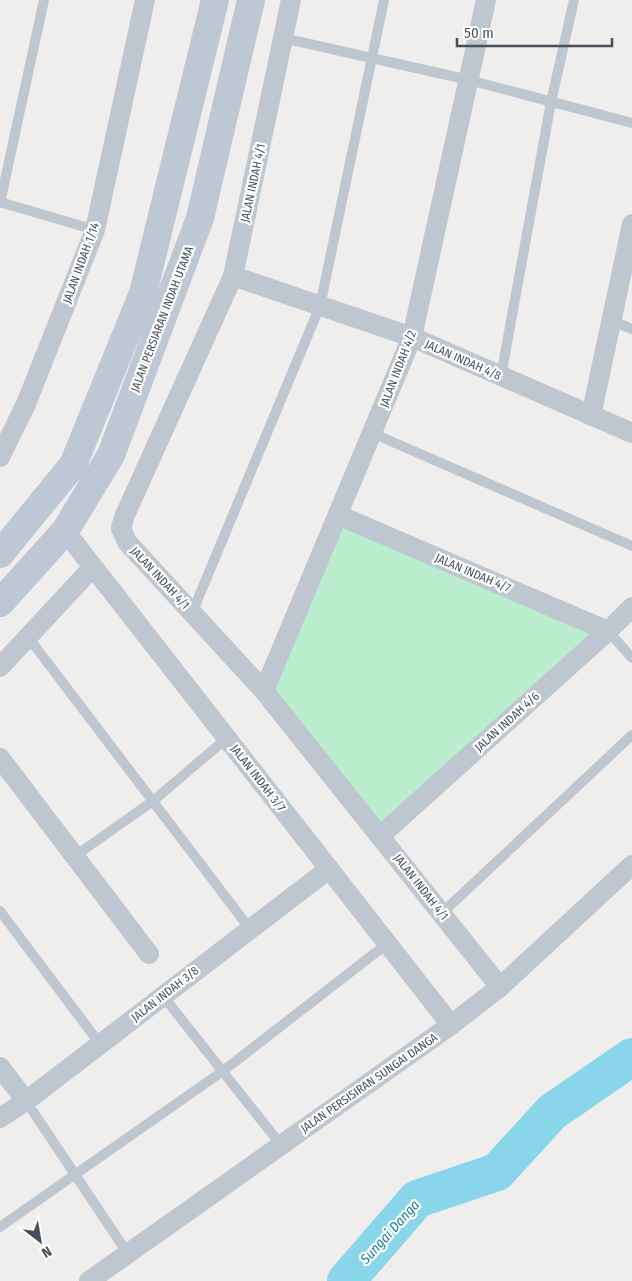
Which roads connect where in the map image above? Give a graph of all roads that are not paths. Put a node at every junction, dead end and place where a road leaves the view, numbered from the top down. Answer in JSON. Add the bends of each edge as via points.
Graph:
{"nodes":[{"id":1,"x":44,"y":0,"type":"edge"},
{"id":2,"x":146,"y":0,"type":"edge"},
{"id":3,"x":215,"y":0,"type":"edge"},
{"id":4,"x":252,"y":0,"type":"edge"},
{"id":5,"x":291,"y":0,"type":"edge"},
{"id":6,"x":384,"y":0,"type":"edge"},
{"id":7,"x":486,"y":0,"type":"edge"},
{"id":8,"x":574,"y":0,"type":"edge"},
{"id":9,"x":283,"y":38,"type":"junction"},
{"id":10,"x":372,"y":58,"type":"junction"},
{"id":11,"x":469,"y":80,"type":"junction"},
{"id":12,"x":551,"y":102,"type":"junction"},
{"id":13,"x":632,"y":123,"type":"edge"},
{"id":14,"x":0,"y":202,"type":"edge"},
{"id":15,"x":632,"y":224,"type":"edge"},
{"id":16,"x":95,"y":230,"type":"junction"},
{"id":17,"x":630,"y":245,"type":"edge"},
{"id":18,"x":233,"y":276,"type":"junction"},
{"id":19,"x":320,"y":306,"type":"junction"},
{"id":20,"x":610,"y":320,"type":"junction"},
{"id":21,"x":632,"y":329,"type":"edge"},
{"id":22,"x":412,"y":337,"type":"junction"},
{"id":23,"x":501,"y":376,"type":"junction"},
{"id":24,"x":591,"y":416,"type":"junction"},
{"id":25,"x":372,"y":433,"type":"junction"},
{"id":26,"x":632,"y":433,"type":"edge"},
{"id":27,"x":0,"y":457,"type":"edge"},
{"id":28,"x":338,"y":515,"type":"junction"},
{"id":29,"x":65,"y":531,"type":"junction"},
{"id":30,"x":632,"y":546,"type":"edge"},
{"id":31,"x":0,"y":554,"type":"edge"},
{"id":32,"x":93,"y":567,"type":"junction"},
{"id":33,"x":0,"y":603,"type":"edge"},
{"id":34,"x":632,"y":607,"type":"edge"},
{"id":35,"x":192,"y":613,"type":"junction"},
{"id":36,"x":608,"y":631,"type":"junction"},
{"id":37,"x":28,"y":636,"type":"junction"},
{"id":38,"x":632,"y":658,"type":"edge"},
{"id":39,"x":0,"y":667,"type":"edge"},
{"id":40,"x":264,"y":692,"type":"junction"},
{"id":41,"x":632,"y":735,"type":"edge"},
{"id":42,"x":227,"y":738,"type":"junction"},
{"id":43,"x":0,"y":758,"type":"edge"},
{"id":44,"x":154,"y":802,"type":"junction"},
{"id":45,"x":380,"y":836,"type":"junction"},
{"id":46,"x":75,"y":856,"type":"junction"},
{"id":47,"x":632,"y":865,"type":"edge"},
{"id":48,"x":329,"y":869,"type":"junction"},
{"id":49,"x":0,"y":911,"type":"edge"},
{"id":50,"x":442,"y":913,"type":"junction"},
{"id":51,"x":250,"y":929,"type":"junction"},
{"id":52,"x":388,"y":944,"type":"junction"},
{"id":53,"x":149,"y":954,"type":"dead end"},
{"id":54,"x":500,"y":987,"type":"junction"},
{"id":55,"x":163,"y":996,"type":"junction"},
{"id":56,"x":451,"y":1025,"type":"junction"},
{"id":57,"x":100,"y":1044,"type":"junction"},
{"id":58,"x":0,"y":1067,"type":"edge"},
{"id":59,"x":223,"y":1071,"type":"junction"},
{"id":60,"x":26,"y":1101,"type":"junction"},
{"id":61,"x":0,"y":1118,"type":"edge"},
{"id":62,"x":281,"y":1145,"type":"junction"},
{"id":63,"x":76,"y":1175,"type":"junction"},
{"id":64,"x":0,"y":1227,"type":"edge"},
{"id":65,"x":128,"y":1254,"type":"junction"},
{"id":66,"x":90,"y":1281,"type":"edge"}],
"edges":[{"from":1,"to":14,"type":"lane"},
{"from":2,"to":16,"type":"street","name":"JALAN INDAH 1/14"},
{"from":3,"to":31,"type":"main road","via":[[143,293],[73,466]]},
{"from":4,"to":29,"type":"main road","name":"JALAN PERSIARAN INDAH UTAMA","via":[[200,218],[111,455]]},
{"from":5,"to":9,"type":"street","name":"JALAN INDAH 4/1"},
{"from":6,"to":10,"type":"lane"},
{"from":7,"to":11,"type":"street","name":"JALAN INDAH 4/2"},
{"from":8,"to":12,"type":"lane"},
{"from":9,"to":10,"type":"lane"},
{"from":9,"to":18,"type":"street","name":"JALAN INDAH 4/1"},
{"from":10,"to":11,"type":"lane"},
{"from":10,"to":19,"type":"lane"},
{"from":11,"to":12,"type":"lane"},
{"from":11,"to":22,"type":"street","name":"JALAN INDAH 4/2"},
{"from":12,"to":13,"type":"lane"},
{"from":12,"to":23,"type":"lane"},
{"from":14,"to":16,"type":"lane"},
{"from":15,"to":17,"type":"street"},
{"from":16,"to":27,"type":"street","name":"JALAN INDAH 1/14","via":[[26,404]]},
{"from":17,"to":20,"type":"street"},
{"from":18,"to":19,"type":"street","name":"JALAN INDAH 4/8"},
{"from":18,"to":35,"type":"street","name":"JALAN INDAH 4/1","via":[[122,528],[126,542]]},
{"from":19,"to":22,"type":"street","name":"JALAN INDAH 4/8"},
{"from":19,"to":35,"type":"lane"},
{"from":20,"to":21,"type":"lane"},
{"from":20,"to":24,"type":"street"},
{"from":22,"to":23,"type":"street","name":"JALAN INDAH 4/8"},
{"from":22,"to":25,"type":"street","name":"JALAN INDAH 4/2"},
{"from":23,"to":24,"type":"street","name":"JALAN INDAH 4/8"},
{"from":24,"to":26,"type":"street","name":"JALAN INDAH 4/8"},
{"from":25,"to":28,"type":"street","name":"JALAN INDAH 4/2"},
{"from":25,"to":30,"type":"lane"},
{"from":28,"to":36,"type":"street","name":"JALAN INDAH 4/7"},
{"from":28,"to":40,"type":"street","name":"JALAN INDAH 4/2"},
{"from":29,"to":32,"type":"street","name":"JALAN INDAH 3/7"},
{"from":29,"to":33,"type":"main road","name":"JALAN PERSIARAN INDAH UTAMA"},
{"from":32,"to":37,"type":"street"},
{"from":32,"to":42,"type":"street","name":"JALAN INDAH 3/7"},
{"from":34,"to":36,"type":"street","name":"JALAN INDAH 4/6"},
{"from":35,"to":40,"type":"street","name":"JALAN INDAH 4/1"},
{"from":36,"to":38,"type":"lane"},
{"from":36,"to":45,"type":"street","name":"JALAN INDAH 4/6"},
{"from":37,"to":39,"type":"street"},
{"from":37,"to":44,"type":"lane"},
{"from":40,"to":45,"type":"street","name":"JALAN INDAH 4/1"},
{"from":41,"to":50,"type":"lane"},
{"from":42,"to":44,"type":"lane"},
{"from":42,"to":48,"type":"street","name":"JALAN INDAH 3/7"},
{"from":43,"to":46,"type":"street"},
{"from":44,"to":46,"type":"lane"},
{"from":44,"to":51,"type":"lane"},
{"from":45,"to":50,"type":"street","name":"JALAN INDAH 4/1"},
{"from":46,"to":53,"type":"street"},
{"from":47,"to":54,"type":"street","name":"JALAN PERSISIRAN SUNGAI DANGA"},
{"from":48,"to":51,"type":"street","name":"JALAN INDAH 3/8"},
{"from":48,"to":52,"type":"street","name":"JALAN INDAH 3/7"},
{"from":49,"to":57,"type":"lane"},
{"from":50,"to":54,"type":"street","name":"JALAN INDAH 4/1"},
{"from":51,"to":55,"type":"street","name":"JALAN INDAH 3/8"},
{"from":52,"to":56,"type":"street","name":"JALAN INDAH 3/7"},
{"from":52,"to":59,"type":"lane"},
{"from":54,"to":56,"type":"street","name":"JALAN PERSISIRAN SUNGAI DANGA"},
{"from":55,"to":57,"type":"street","name":"JALAN INDAH 3/8"},
{"from":55,"to":59,"type":"lane"},
{"from":56,"to":62,"type":"street","name":"JALAN PERSISIRAN SUNGAI DANGA"},
{"from":57,"to":60,"type":"street","name":"JALAN INDAH 3/8"},
{"from":58,"to":60,"type":"street"},
{"from":59,"to":62,"type":"lane"},
{"from":59,"to":63,"type":"lane"},
{"from":60,"to":61,"type":"street","name":"JALAN INDAH 3/8"},
{"from":60,"to":63,"type":"lane"},
{"from":62,"to":65,"type":"street","name":"JALAN PERSISIRAN SUNGAI DANGA"},
{"from":63,"to":64,"type":"lane"},
{"from":63,"to":65,"type":"lane"},
{"from":65,"to":66,"type":"street","name":"JALAN PERSISIRAN SUNGAI DANGA"}]}
